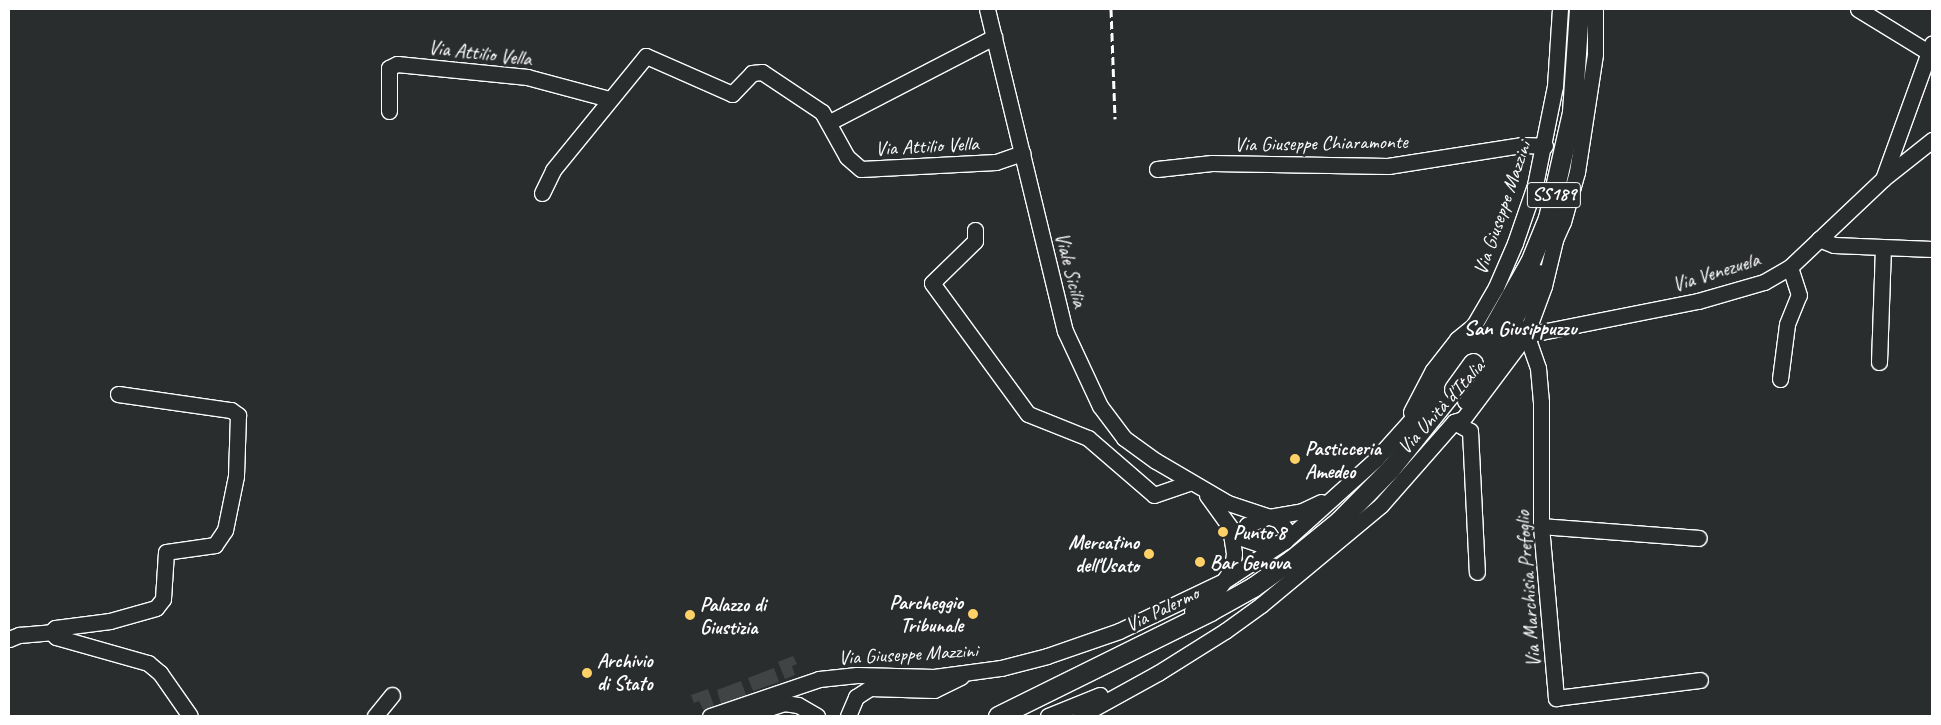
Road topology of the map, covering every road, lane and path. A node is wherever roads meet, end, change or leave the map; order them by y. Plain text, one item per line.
1 (986, 9) edge
2 (1560, 9) edge
3 (1579, 9) edge
4 (1595, 9) edge
5 (1858, 9) edge
6 (994, 37) junction
7 (1930, 48) edge
8 (609, 99) junction
9 (389, 111) dead end
10 (830, 122) junction
11 (1932, 140) edge
12 (1545, 146) junction
13 (1022, 153) junction
14 (1157, 169) dead end
15 (1882, 179) junction
16 (542, 193) dead end
17 (975, 230) dead end
18 (1556, 236) junction
19 (1819, 239) junction
20 (1883, 248) junction
21 (1932, 249) edge
22 (1790, 267) junction
23 (1535, 282) junction
24 (1526, 335) junction
25 (1503, 342) junction
26 (1534, 357) junction
27 (1510, 358) junction
28 (1879, 362) dead end
29 (1464, 364) junction
30 (1780, 380) dead end
31 (1456, 386) junction
32 (118, 394) dead end
33 (1454, 422) junction
34 (1196, 486) junction
35 (1338, 493) junction
36 (1268, 517) junction
37 (1541, 526) junction
38 (1230, 527) junction
39 (1242, 538) junction
40 (1699, 538) dead end
41 (1285, 541) junction
42 (1232, 568) junction
43 (1478, 572) dead end
44 (1224, 581) junction
45 (51, 632) junction
46 (9, 639) edge
47 (1097, 666) junction
48 (966, 673) junction
49 (1158, 673) junction
50 (1700, 680) dead end
51 (392, 695) dead end
52 (1000, 714) edge
53 (722, 715) edge
54 (190, 716) edge
55 (375, 716) edge
56 (744, 716) edge
57 (818, 716) edge
58 (848, 716) edge
59 (1048, 716) edge
60 (1080, 716) edge

1 - 6 street, Viale Sicilia
2 - 12 street, Via Giuseppe Mazzini
3 - 29 main road, SS189
4 - 18 street, Via Unità d'Italia
5 - 7 street
6 - 10 street
6 - 13 street, Viale Sicilia
7 - 15 street, Via Venezuela
8 - 9 street, Via Attilio Vella
8 - 10 street, Via Attilio Vella
8 - 16 street, Via Attilio Vella
10 - 13 street, Via Attilio Vella
11 - 15 street, Via Venezuela
12 - 14 street, Via Giuseppe Chiaramonte
12 - 29 street, Via Giuseppe Mazzini
13 - 34 street, Viale Sicilia
15 - 19 street, Via Venezuela
17 - 34 street
18 - 23 street, Via Unità d'Italia
18 - 24 street, Via Unità d'Italia
19 - 20 street
19 - 22 street, Via Venezuela
20 - 21 street
20 - 28 street
22 - 24 street, Via Venezuela
22 - 30 street
23 - 24 street
23 - 25 street, Via Unità d'Italia
24 - 25 street, Via Venezuela
24 - 26 street, Via Marchisia Prefoglio
24 - 27 street, Via Unità d'Italia
25 - 29 street, Via Unità d'Italia
26 - 27 street
26 - 37 street, Via Marchisia Prefoglio
27 - 31 street, Via Unità d'Italia
29 - 31 main road, Via Palermo, bridge
29 - 31 street, Via Giuseppe Mazzini
31 - 33 street, Via Unità d'Italia
31 - 35 street, Via Giuseppe Mazzini
31 - 47 main road, Via Palermo
32 - 45 street
33 - 43 street
33 - 49 street, Via Unità d'Italia
34 - 36 street
34 - 38 street
35 - 36 street, Via Giuseppe Mazzini
35 - 41 street, Via Giuseppe Mazzini
36 - 39 street
36 - 41 street
37 - 40 street
37 - 50 street, Via Marchisia Prefoglio
38 - 39 street
38 - 42 street
39 - 41 street
39 - 42 street
41 - 44 street, Via Giuseppe Mazzini
42 - 44 street
44 - 47 street
44 - 48 street, Via Giuseppe Mazzini
45 - 46 street
45 - 54 street
47 - 52 main road, Via Palermo
48 - 53 street, Via Giuseppe Mazzini
48 - 58 street
49 - 59 street
49 - 60 street
51 - 55 street
56 - 57 street

